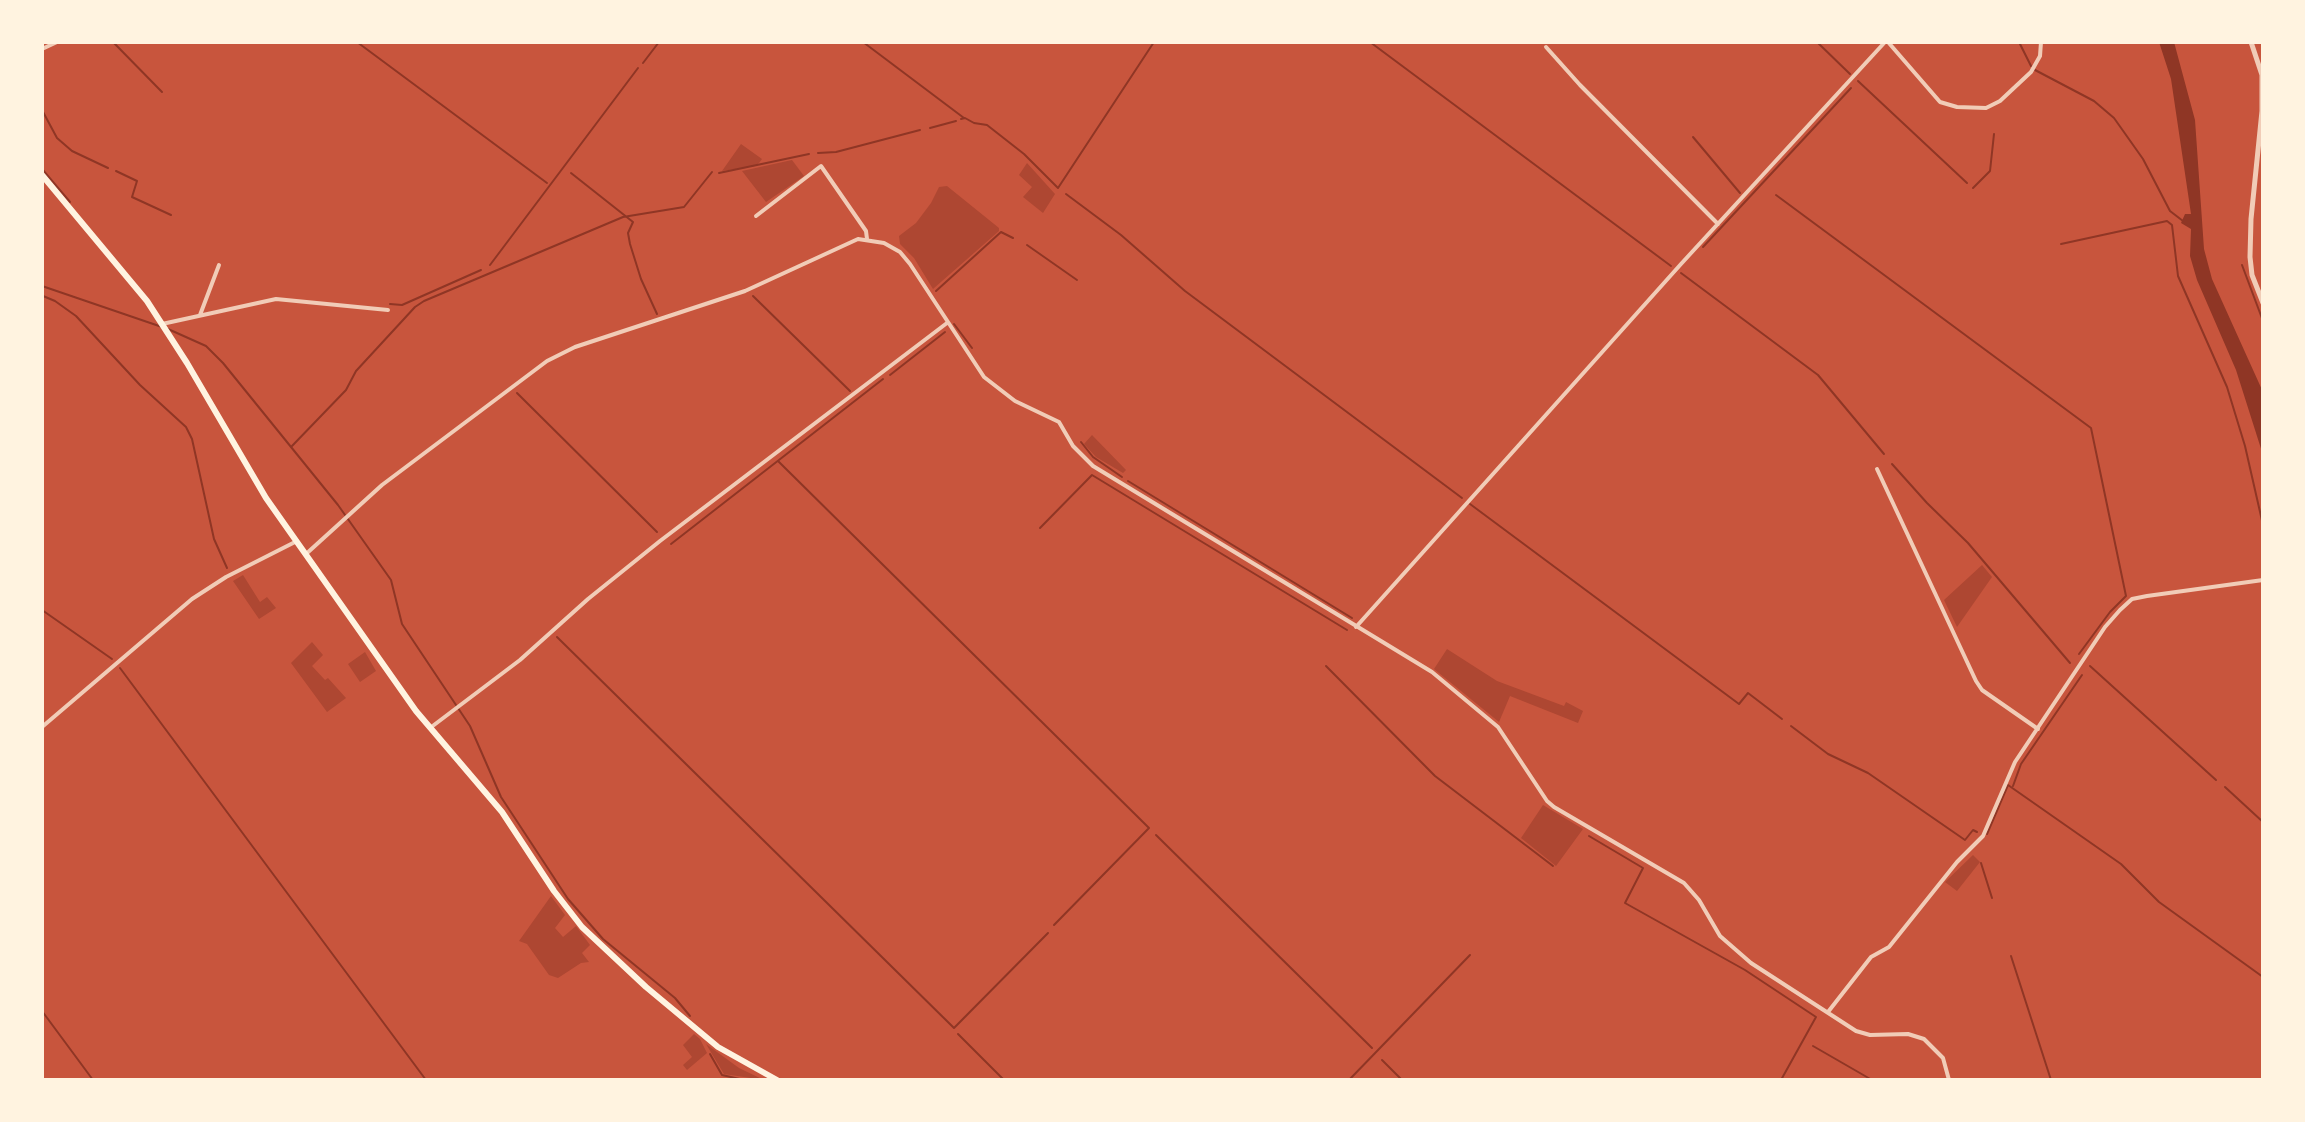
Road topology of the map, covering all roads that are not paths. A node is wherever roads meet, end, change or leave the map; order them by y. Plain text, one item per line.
1 (57, 42) edge
2 (1886, 42) edge
3 (2041, 42) edge
4 (2255, 43) edge
5 (1546, 47) dead end
6 (42, 49) edge
7 (42, 175) edge
8 (756, 216) dead end
9 (1718, 224) junction
10 (867, 239) junction
11 (219, 265) dead end
12 (2263, 303) edge
13 (388, 310) dead end
14 (200, 316) junction
15 (947, 323) junction
16 (164, 327) junction
17 (1877, 469) dead end
18 (297, 541) junction
19 (306, 554) junction
20 (2263, 580) edge
21 (1356, 627) junction
22 (42, 727) edge
23 (430, 728) junction
24 (2038, 729) junction
25 (1828, 1012) junction
26 (777, 1080) edge
27 (1949, 1080) edge

1 - 6 street
2 - 3 street
2 - 9 street
4 - 12 street
5 - 9 street
7 - 16 main road
8 - 10 street
9 - 21 street
10 - 15 street
10 - 19 street
11 - 14 street
13 - 14 street
14 - 16 street
15 - 21 street
15 - 23 street
16 - 18 main road
17 - 24 street
18 - 19 main road
18 - 22 street
19 - 23 main road
20 - 24 street
21 - 25 street
23 - 26 main road
24 - 25 street
25 - 27 street

